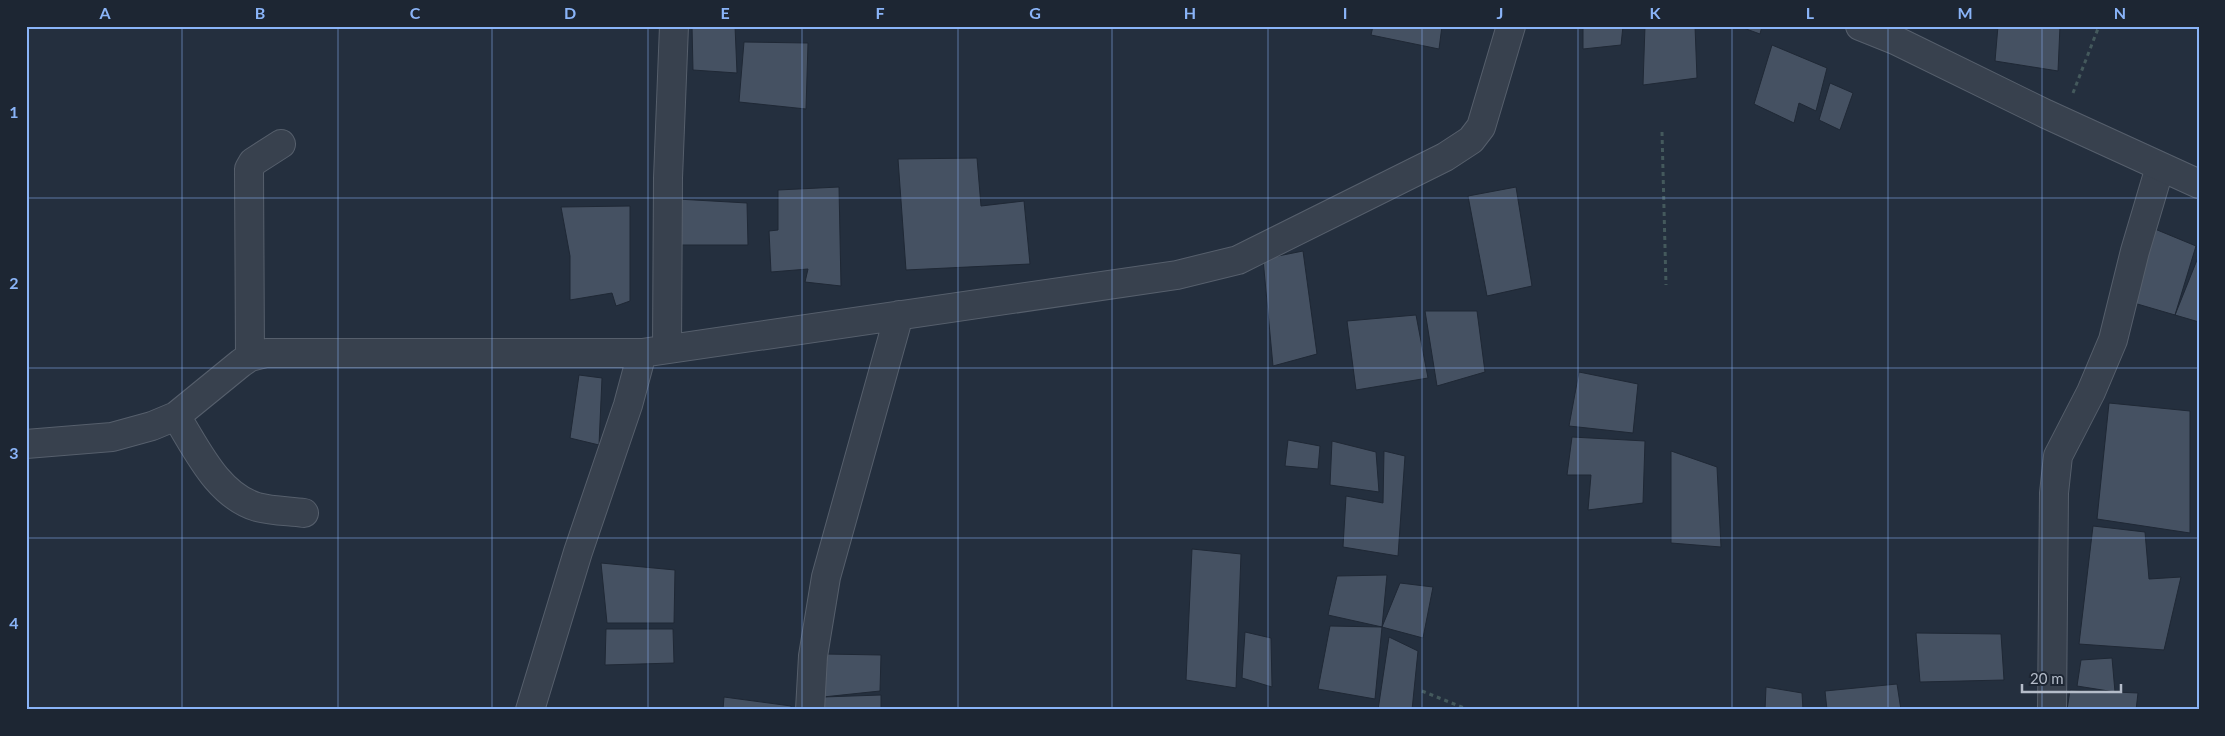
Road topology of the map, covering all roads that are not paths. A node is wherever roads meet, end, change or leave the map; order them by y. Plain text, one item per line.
1 (674, 26) edge
2 (1511, 26) edge
3 (1860, 26) edge
4 (281, 144) dead end
5 (2160, 167) junction
6 (2199, 184) edge
7 (899, 315) junction
8 (655, 351) junction
9 (250, 357) junction
10 (176, 416) junction
11 (26, 444) edge
12 (304, 513) dead end
13 (530, 710) edge
14 (810, 710) edge
15 (2052, 710) edge

1 - 8 street
2 - 7 street
3 - 5 street
4 - 9 street
5 - 6 street
5 - 15 street
7 - 8 street
7 - 14 street
8 - 9 street
8 - 13 street
9 - 10 street
10 - 11 street
10 - 12 street

